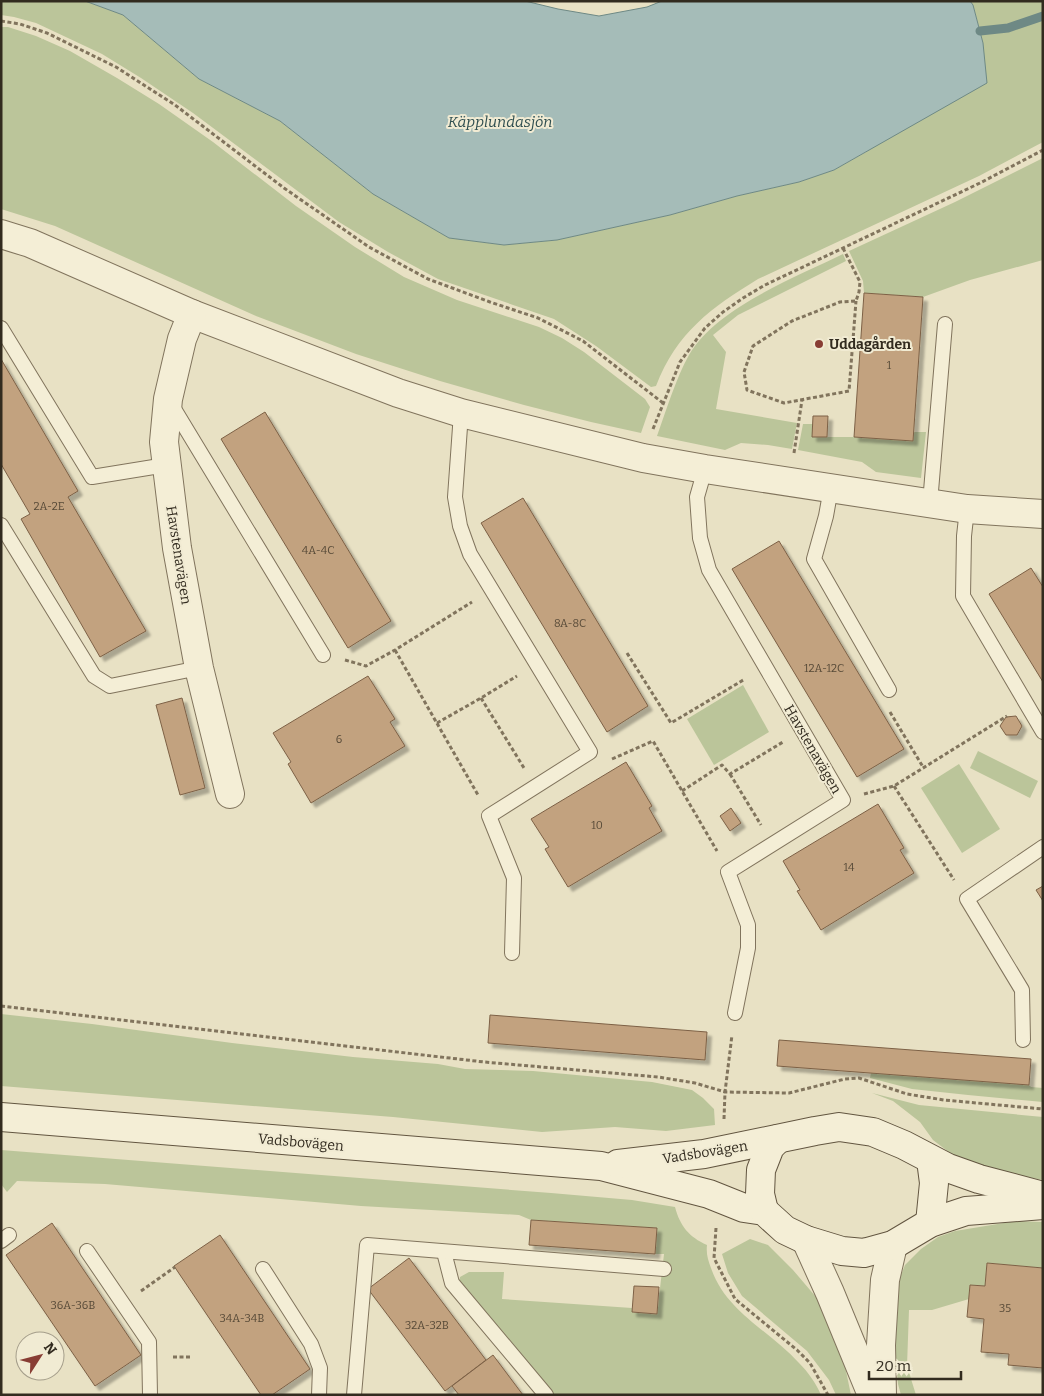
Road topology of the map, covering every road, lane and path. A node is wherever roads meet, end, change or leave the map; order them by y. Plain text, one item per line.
1 (1, 21) edge
2 (1043, 150) edge
3 (1, 234) edge
4 (843, 248) junction
5 (856, 301) junction
6 (192, 314) junction
7 (945, 324) dead end
8 (1, 328) edge
9 (168, 399) junction
10 (802, 400) junction
11 (663, 403) junction
12 (461, 413) junction
13 (653, 430) dead end
14 (794, 455) dead end
15 (166, 465) junction
16 (704, 469) junction
17 (831, 488) junction
18 (930, 503) junction
19 (967, 509) junction
20 (1043, 514) edge
21 (1, 525) edge
22 (492, 590) junction
23 (395, 650) junction
24 (628, 653) dead end
25 (323, 655) joint
26 (536, 663) junction
27 (765, 667) junction
28 (199, 668) junction
29 (890, 690) joint
30 (481, 698) junction
31 (1026, 704) junction
32 (437, 724) junction
33 (802, 730) junction
34 (1043, 732) edge
35 (590, 752) junction
36 (923, 767) junction
37 (730, 774) junction
38 (894, 786) junction
39 (535, 787) junction
40 (682, 790) junction
41 (230, 794) dead end
42 (842, 800) junction
43 (489, 816) junction
44 (772, 844) junction
45 (1043, 847) edge
46 (728, 872) junction
47 (967, 899) junction
48 (512, 953) dead end
49 (1, 1006) edge
50 (735, 1012) dead end
51 (732, 1038) dead end
52 (1023, 1040) dead end
53 (725, 1092) junction
54 (1043, 1109) edge
55 (1, 1117) edge
56 (724, 1124) dead end
57 (778, 1139) junction
58 (931, 1160) junction
59 (601, 1166) junction
60 (1043, 1196) edge
61 (1043, 1205) edge
62 (764, 1211) junction
63 (716, 1220) dead end
64 (930, 1223) junction
65 (806, 1240) junction
66 (893, 1244) junction
67 (87, 1251) dead end
68 (444, 1252) junction
69 (175, 1267) dead end
70 (263, 1269) dead end
71 (664, 1269) dead end
72 (124, 1303) junction
73 (150, 1395) edge
74 (319, 1395) edge
75 (354, 1395) edge
76 (546, 1395) edge
77 (828, 1395) edge
78 (872, 1395) edge
79 (882, 1395) edge

1 - 11 path
2 - 4 path
3 - 6 street
4 - 5 path
4 - 11 path
5 - 10 path
5 - 10 path
6 - 9 street, Havstenavägen
6 - 12 street
7 - 18 lane
8 - 15 lane
9 - 15 street, Havstenavägen
9 - 25 lane
10 - 14 path
11 - 13 path
12 - 16 street
12 - 22 lane
15 - 28 street, Havstenavägen
16 - 17 street
16 - 27 lane, Havstenavägen
17 - 18 street
17 - 29 lane
18 - 19 street
19 - 20 street
19 - 31 lane
21 - 28 lane
22 - 23 path
22 - 26 lane
23 - 25 path
23 - 32 path
24 - 27 path
26 - 30 path
26 - 35 lane
27 - 33 lane, Havstenavägen
28 - 41 street, Havstenavägen
29 - 36 path
30 - 32 path
30 - 39 path
31 - 34 lane
31 - 36 path
32 - 43 path
33 - 37 path
33 - 42 lane, Havstenavägen
35 - 39 lane
35 - 40 path
36 - 38 path
37 - 40 path
37 - 44 path
38 - 42 path
38 - 47 path
39 - 43 lane
40 - 46 path
42 - 44 lane, Havstenavägen
43 - 48 lane
44 - 46 lane, Havstenavägen
45 - 47 lane
46 - 50 lane
47 - 52 lane
49 - 53 path
51 - 53 path
53 - 54 path
53 - 56 path
55 - 59 street, Vadsbovägen
57 - 58 street, Vadsbovägen
57 - 59 street, Vadsbovägen
57 - 62 street, Vadsbovägen
58 - 60 street, Vadsbovägen
58 - 64 street
59 - 62 street, Vadsbovägen
61 - 64 street
62 - 65 street
63 - 77 path
64 - 66 street
65 - 66 street
65 - 78 street
66 - 79 street
67 - 72 lane
68 - 71 lane
68 - 75 lane
68 - 76 lane
69 - 72 path
70 - 74 lane
72 - 73 lane

